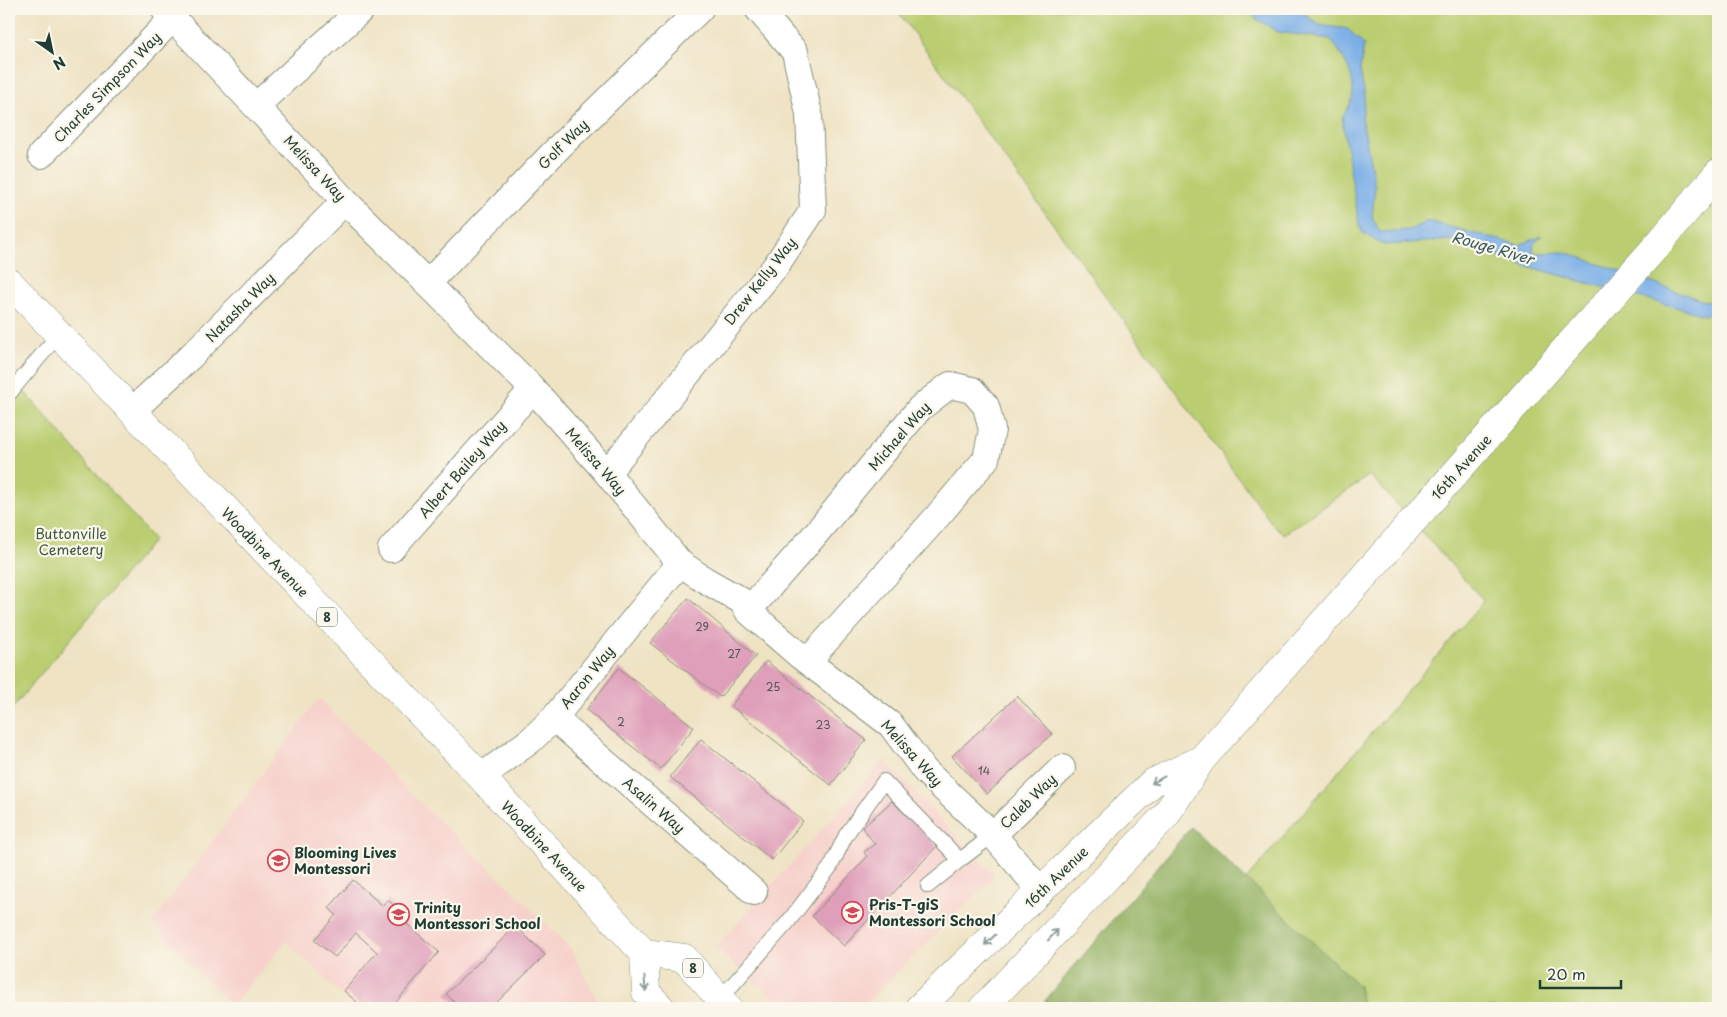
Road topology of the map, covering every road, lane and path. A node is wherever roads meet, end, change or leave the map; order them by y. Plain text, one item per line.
1 (362, 9) edge
2 (700, 9) edge
3 (758, 9) edge
4 (169, 13) edge
5 (257, 105) junction
6 (41, 155) dead end
7 (1718, 173) edge
8 (346, 201) junction
9 (9, 282) edge
10 (429, 282) junction
11 (58, 335) junction
12 (533, 389) junction
13 (9, 394) edge
14 (132, 411) junction
15 (607, 472) junction
16 (391, 549) dead end
17 (680, 563) junction
18 (748, 611) junction
19 (808, 661) junction
20 (554, 718) junction
21 (1202, 758) junction
22 (1062, 768) dead end
23 (481, 777) junction
24 (993, 835) junction
25 (960, 860) junction
26 (928, 886) dead end
27 (1041, 891) junction
28 (754, 892) dead end
29 (644, 953) junction
30 (724, 1004) edge
31 (661, 1008) edge
32 (919, 1008) edge
33 (984, 1008) edge

1 - 5 street
2 - 10 street, Golf Way
3 - 15 street, Drew Kelly Way
4 - 5 street, Melissa Way
4 - 6 street, Charles Simpson Way
5 - 8 street, Melissa Way
7 - 21 main road, 16th Avenue
8 - 10 street, Melissa Way
8 - 14 street, Natasha Way
9 - 11 main road, Woodbine Avenue / 8
10 - 12 street, Melissa Way
11 - 13 lane
11 - 14 main road, Woodbine Avenue / 8
12 - 15 street, Melissa Way
12 - 16 street, Albert Bailey Way
14 - 23 main road, Woodbine Avenue / 8
15 - 17 street, Melissa Way
17 - 18 street, Melissa Way
17 - 20 street, Aaron Way
18 - 19 street, Melissa Way
18 - 19 street, Michael Way
19 - 24 street, Melissa Way
20 - 23 street, Aaron Way
20 - 28 street, Asalin Way
21 -> 27 main road, 16th Avenue
33 -> 21 main road, 16th Avenue
22 - 24 street, Caleb Way
23 - 29 main road, Woodbine Avenue / 8
24 - 25 lane
24 - 27 street, Melissa Way
25 - 26 lane
25 - 30 lane
27 -> 32 main road, 16th Avenue
29 - 30 main road, 8
29 -> 31 main road

